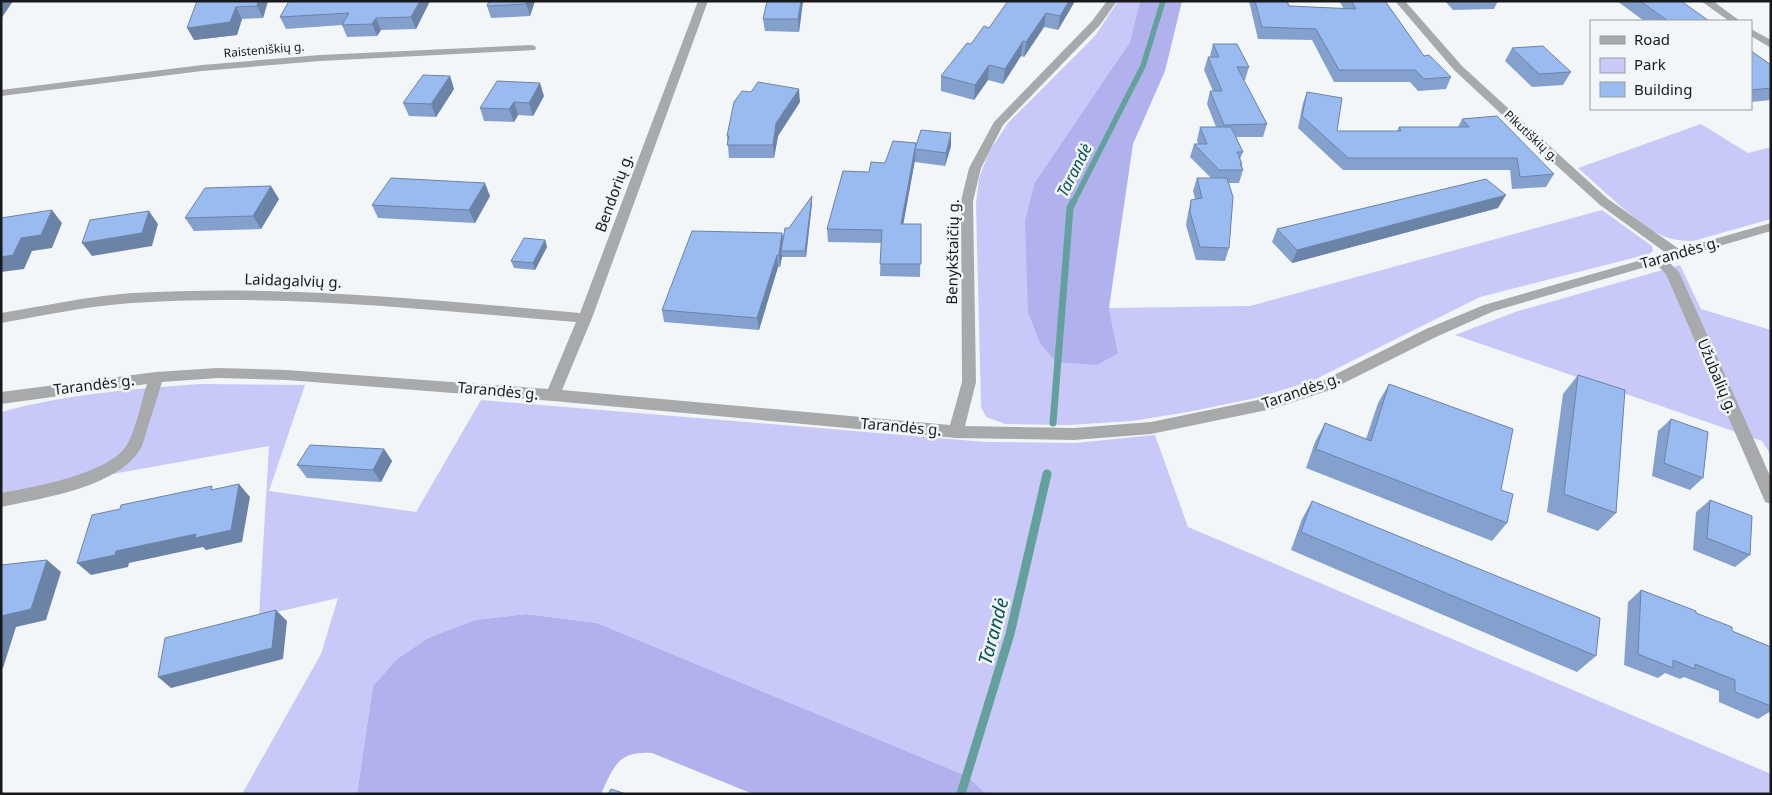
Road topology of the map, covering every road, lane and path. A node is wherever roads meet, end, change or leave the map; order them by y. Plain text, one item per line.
1 (703, 1) edge
2 (1112, 1) edge
3 (1400, 1) edge
4 (1706, 1) edge
5 (1734, 20) edge
6 (1752, 33) edge
7 (1771, 45) edge
8 (531, 48) dead end
9 (1, 93) edge
10 (1771, 227) edge
11 (1676, 254) junction
12 (1658, 259) junction
13 (1, 318) edge
14 (585, 318) junction
15 (156, 377) junction
16 (553, 395) junction
17 (1, 398) edge
18 (956, 432) junction
19 (1764, 468) edge
20 (1771, 497) edge
21 (1, 500) edge

1 - 14 street, Bendorių g.
2 - 18 street, Benykštaičių g.
3 - 11 street, Pikutiškių g.
4 - 5 street
6 - 7 street
8 - 9 street, Raisteniškių g.
10 - 11 street, Tarandės g.
11 - 12 street, Tarandės g.
12 - 18 street, Tarandės g.
12 - 19 street, Užubalių g.
13 - 14 street, Laidagalvių g.
14 - 16 street, Bendorių g.
15 - 16 street, Tarandės g.
15 - 17 street, Tarandės g.
15 - 21 street
16 - 18 street, Tarandės g.
19 - 20 street, Užubalių g.

